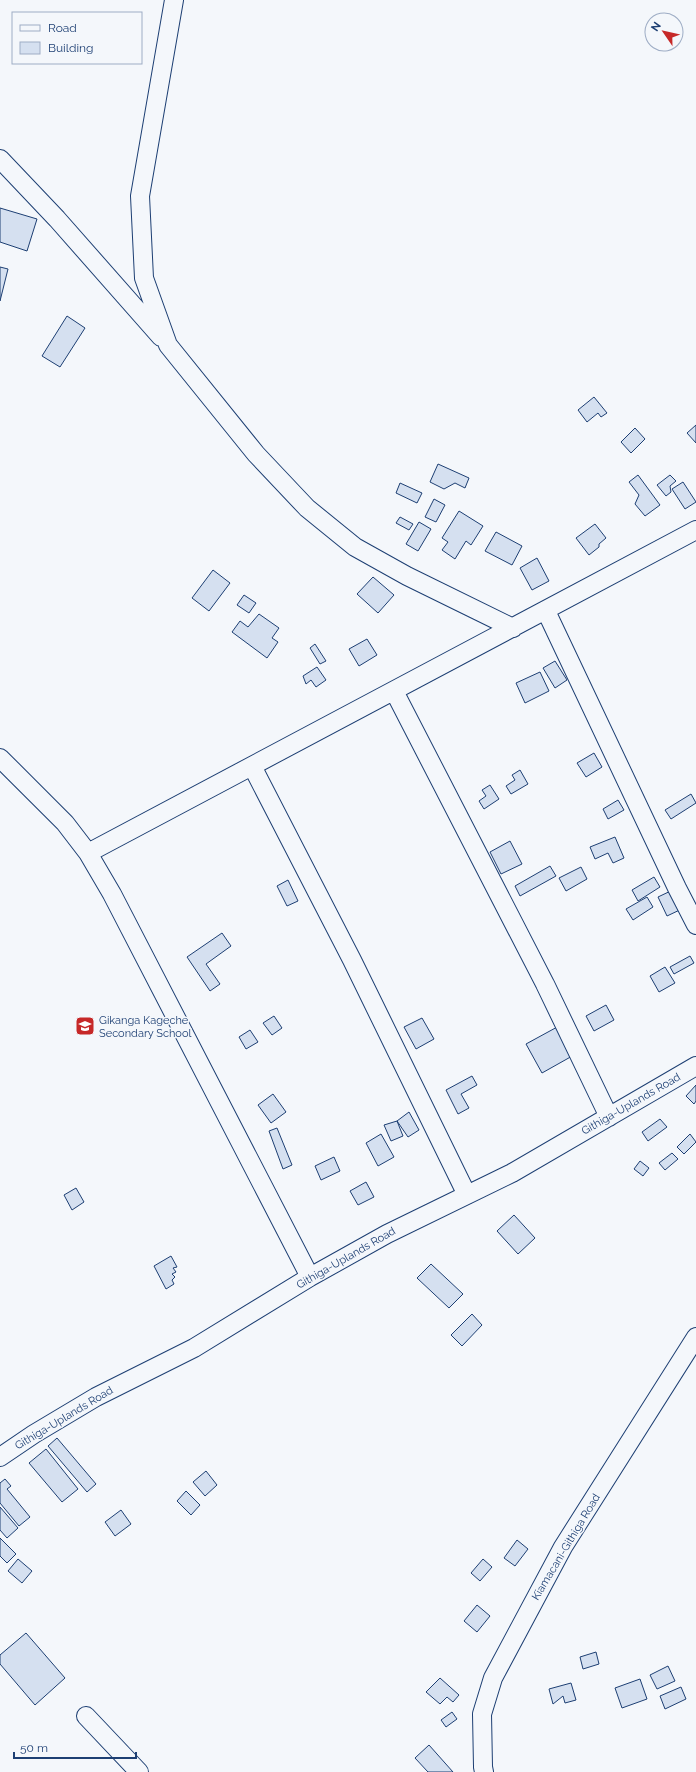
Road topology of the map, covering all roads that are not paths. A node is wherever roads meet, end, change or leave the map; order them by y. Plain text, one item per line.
1 (174, 0) edge
2 (0, 159) edge
3 (168, 345) junction
4 (696, 530) edge
5 (546, 611) junction
6 (513, 628) junction
7 (394, 691) junction
8 (0, 758) edge
9 (252, 766) junction
10 (88, 853) junction
11 (696, 925) edge
12 (696, 1066) edge
13 (609, 1117) junction
14 (467, 1195) junction
15 (310, 1277) junction
16 (696, 1337) edge
17 (0, 1457) edge
18 (86, 1716) dead end
19 (139, 1772) edge
20 (484, 1772) edge

1 - 3 street
2 - 3 street
3 - 6 street
4 - 5 street
5 - 6 street
5 - 11 street
6 - 7 street
7 - 9 street
7 - 13 street
8 - 10 street
9 - 10 street
9 - 14 street
10 - 15 street
12 - 13 street, Githiga-Uplands Road
13 - 14 street, Githiga-Uplands Road
14 - 15 street, Githiga-Uplands Road
15 - 17 street, Githiga-Uplands Road
16 - 20 street, Kiamacani-Githiga Road
18 - 19 street

